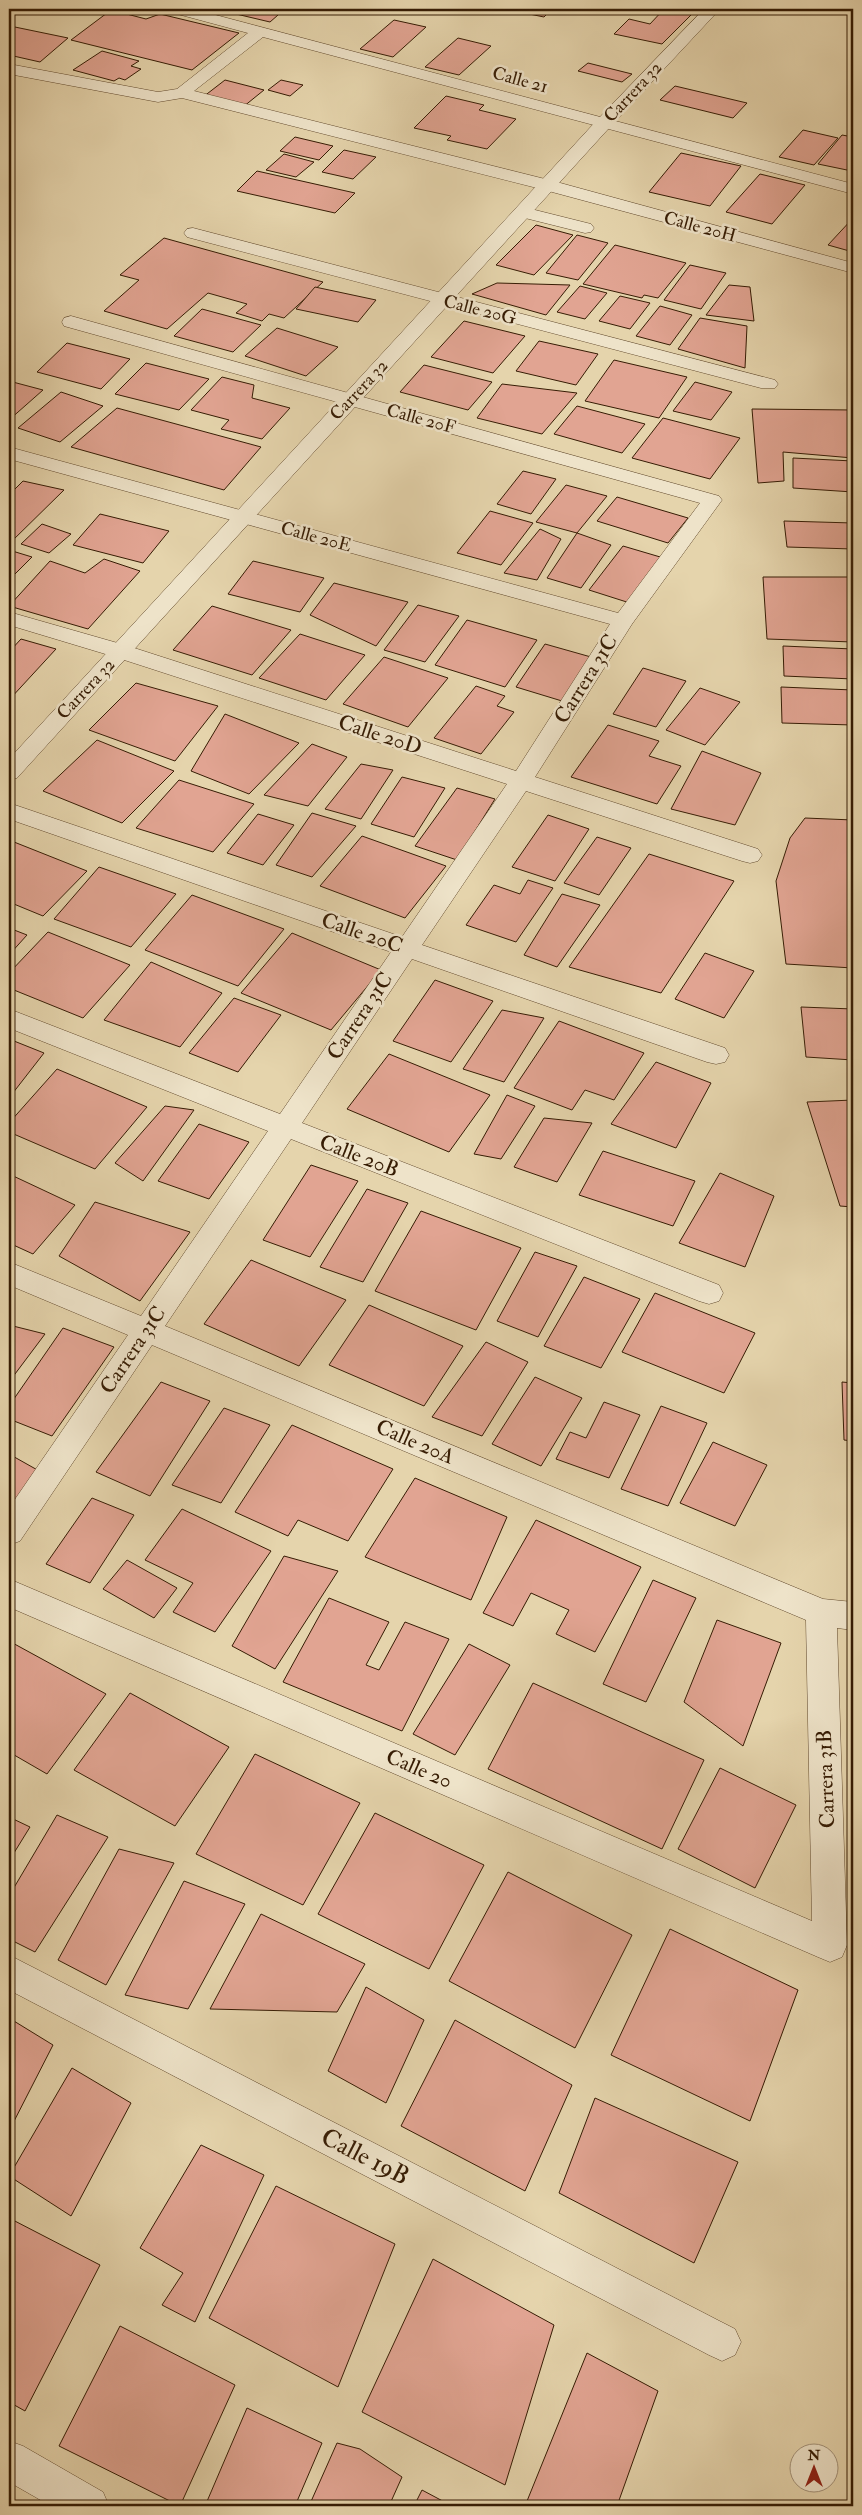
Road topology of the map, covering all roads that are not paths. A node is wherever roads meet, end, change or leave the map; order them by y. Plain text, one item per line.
1 (176, 9) edge
2 (712, 9) edge
3 (261, 32) junction
4 (9, 69) edge
5 (182, 93) junction
6 (604, 123) junction
7 (547, 185) junction
8 (853, 189) edge
9 (523, 212) junction
10 (585, 228) dead end
11 (193, 234) dead end
12 (853, 268) edge
13 (442, 300) junction
14 (71, 322) dead end
15 (768, 384) dead end
16 (351, 400) junction
17 (9, 453) edge
18 (712, 500) joint
19 (243, 517) junction
20 (9, 618) edge
21 (623, 621) junction
22 (120, 651) junction
23 (9, 773) edge
24 (521, 781) junction
25 (9, 811) edge
26 (750, 855) dead end
27 (406, 949) junction
28 (9, 1018) edge
29 (716, 1055) dead end
30 (285, 1127) junction
31 (9, 1273) edge
32 (709, 1293) dead end
33 (146, 1330) junction
34 (9, 1532) edge
35 (9, 1593) edge
36 (821, 1612) junction
37 (853, 1616) edge
38 (830, 1945) joint
39 (9, 1972) edge
40 (722, 2342) dead end
41 (9, 2460) edge
42 (89, 2506) edge

1 - 3 street, Calle 21
2 - 6 street, Carrera 32
3 - 5 street
3 - 6 street, Calle 21
4 - 5 street
5 - 7 street, Calle 20H
6 - 7 street, Carrera 32
6 - 8 street, Calle 21
7 - 9 street, Carrera 32
7 - 12 street, Calle 20H
9 - 10 street
9 - 13 street, Carrera 32
11 - 13 street, Calle 20G
13 - 15 street, Calle 20G
13 - 16 street, Carrera 32
14 - 16 street, Calle 20F
16 - 18 street, Calle 20F
16 - 19 street, Carrera 32
17 - 19 street, Calle 20E
18 - 21 street, Carrera 31C
19 - 21 street, Calle 20E
19 - 22 street, Carrera 32
20 - 22 street, Calle 20D
21 - 24 street, Carrera 31C
22 - 23 street, Carrera 32
22 - 24 street, Calle 20D
24 - 26 street, Calle 20D
24 - 27 street, Carrera 31C
25 - 27 street, Calle 20C
27 - 29 street, Calle 20C
27 - 30 street, Carrera 31C
28 - 30 street, Calle 20B
30 - 32 street, Calle 20B
30 - 33 street, Carrera 31C
31 - 33 street, Calle 20A
33 - 34 street, Carrera 31C
33 - 36 street, Calle 20A
35 - 38 street, Calle 20
36 - 37 street
36 - 38 street, Carrera 31B
39 - 40 street, Calle 19B
41 - 42 street

